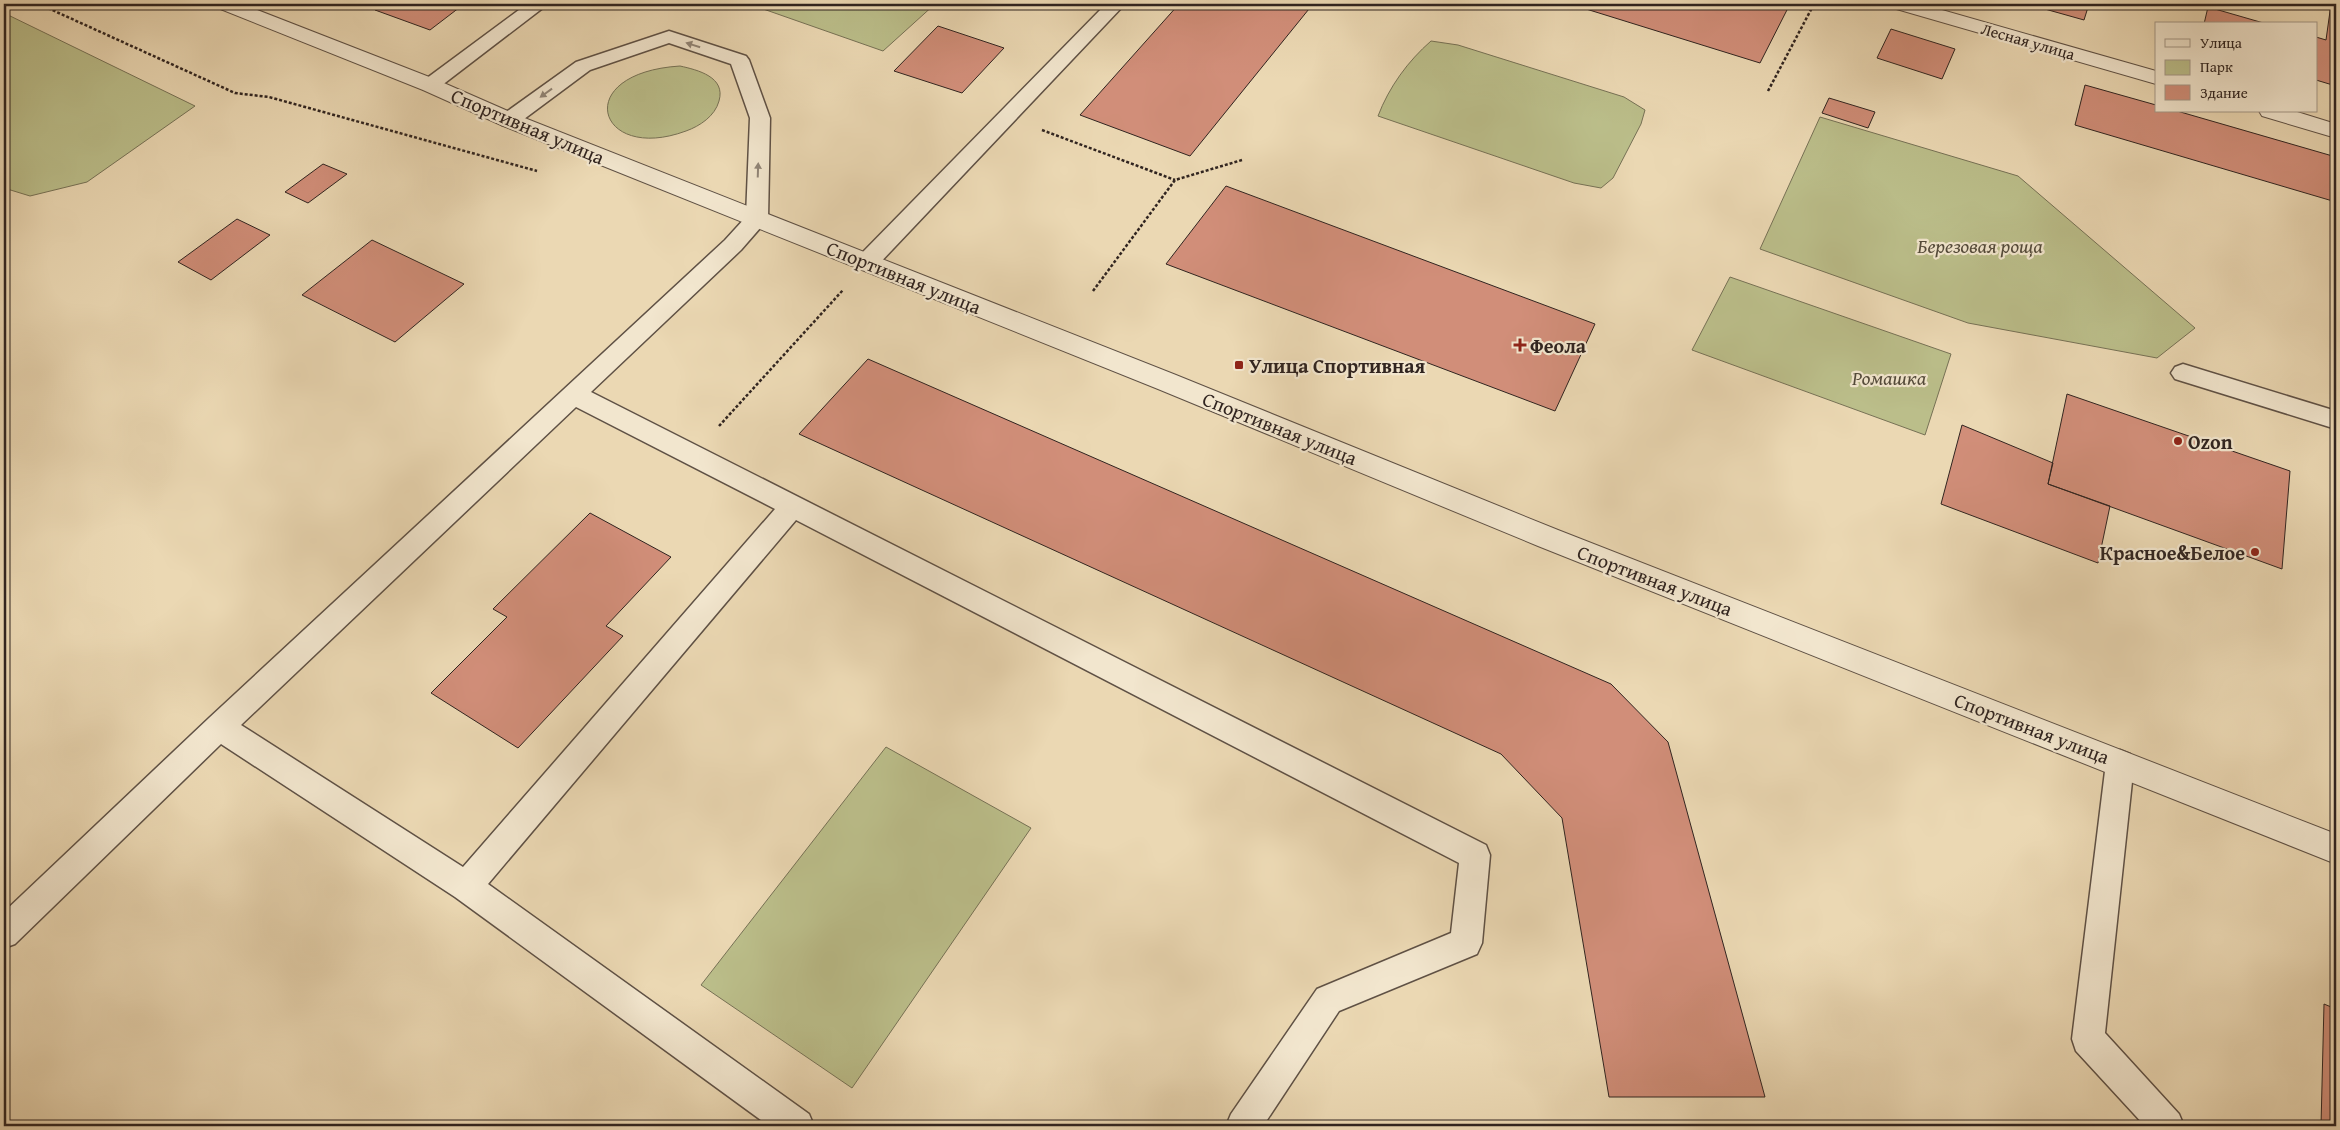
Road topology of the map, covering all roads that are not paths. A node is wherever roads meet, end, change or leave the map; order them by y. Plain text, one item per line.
1 (224, 4) edge
2 (540, 4) edge
3 (1116, 4) edge
4 (1900, 4) edge
5 (2155, 78) edge
6 (430, 85) junction
7 (2273, 112) edge
8 (509, 120) junction
9 (2336, 131) edge
10 (757, 219) junction
11 (867, 262) junction
12 (2182, 373) dead end
13 (575, 395) junction
14 (2336, 420) edge
15 (792, 507) junction
16 (219, 727) junction
17 (2120, 762) junction
18 (2336, 850) edge
19 (466, 886) junction
20 (4, 933) edge
21 (797, 1126) edge
22 (1243, 1126) edge
23 (2167, 1126) edge

1 - 6 street, Спортивная улица
2 - 6 lane
3 - 11 lane
4 - 5 street, Лесная улица
6 - 8 street, Спортивная улица
7 - 9 street
8 - 10 street, Спортивная улица
10 -> 8 lane
10 - 11 street, Спортивная улица
10 - 13 lane
11 - 17 street, Спортивная улица
12 - 14 lane
13 - 15 lane
13 - 16 lane
15 - 19 lane
15 - 22 lane
16 - 19 lane
16 - 20 lane
17 - 18 street, Спортивная улица
17 - 23 lane
19 - 21 lane

